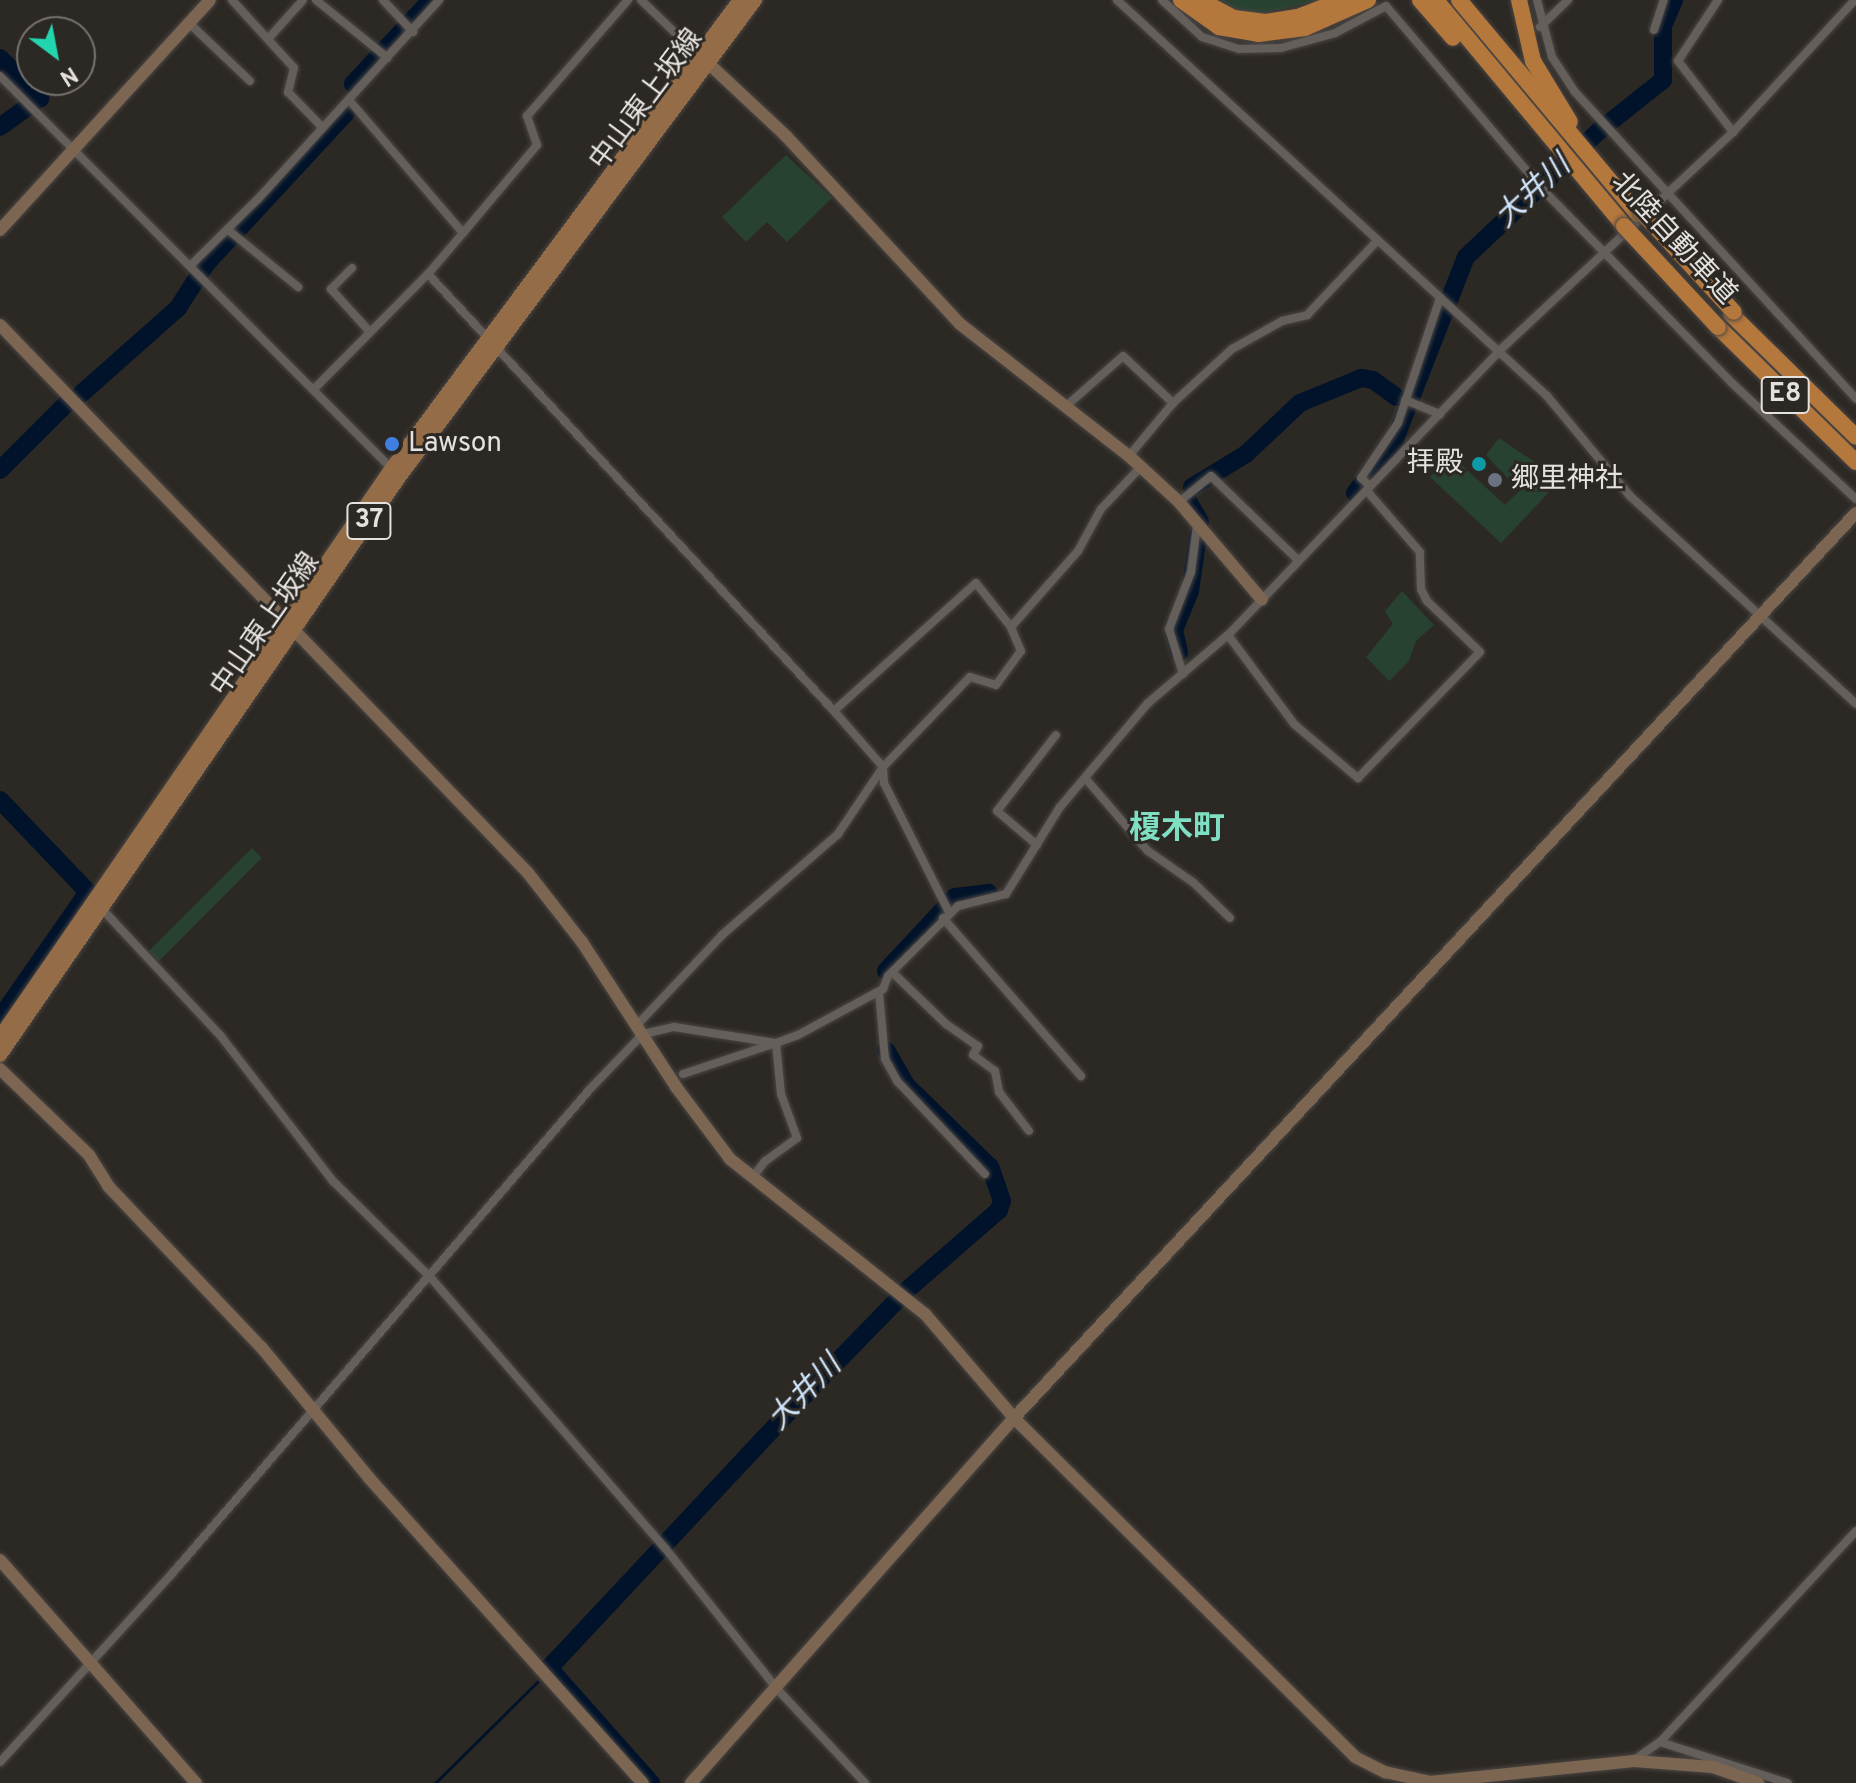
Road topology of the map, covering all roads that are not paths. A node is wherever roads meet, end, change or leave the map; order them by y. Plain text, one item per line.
1 (210, 0) edge
2 (232, 0) edge
3 (303, 0) edge
4 (316, 0) edge
5 (383, 0) edge
6 (439, 0) edge
7 (628, 0) edge
8 (641, 0) edge
9 (740, 0) edge
10 (755, 0) edge
11 (1117, 0) edge
12 (1162, 0) edge
13 (1181, 0) edge
14 (1200, 0) edge
15 (1342, 0) edge
16 (1368, 0) edge
17 (1420, 0) edge
18 (1436, 0) edge
19 (1459, 0) edge
20 (1519, 0) edge
21 (1537, 0) edge
22 (1568, 0) edge
23 (1664, 0) edge
24 (1718, 0) edge
25 (1855, 0) edge
26 (189, 23) junction
27 (1540, 27) junction
28 (1654, 30) dead end
29 (413, 32) junction
30 (268, 39) junction
31 (388, 58) junction
32 (703, 60) junction
33 (0, 76) edge
34 (250, 81) dead end
35 (349, 100) junction
36 (323, 128) junction
37 (1569, 129) junction
38 (1733, 132) junction
39 (1552, 144) junction
40 (74, 148) junction
41 (1666, 197) junction
42 (0, 230) edge
43 (232, 232) junction
44 (463, 233) junction
45 (1377, 241) junction
46 (1606, 255) junction
47 (352, 268) dead end
48 (198, 270) junction
49 (428, 274) junction
50 (298, 287) dead end
51 (1442, 299) junction
52 (0, 325) edge
53 (370, 332) junction
54 (490, 340) junction
55 (1498, 352) junction
56 (314, 389) junction
57 (1856, 399) edge
58 (1410, 402) junction
59 (1173, 403) junction
60 (1065, 407) junction
61 (1440, 414) junction
62 (1856, 437) edge
63 (1129, 456) junction
64 (1855, 461) edge
65 (1139, 469) junction
66 (396, 472) junction
67 (1367, 485) junction
68 (1856, 499) edge
69 (1179, 502) junction
70 (1856, 513) edge
71 (1197, 526) junction
72 (1297, 559) junction
73 (1262, 600) junction
74 (1760, 617) junction
75 (291, 623) junction
76 (1011, 627) junction
77 (1228, 635) junction
78 (1183, 674) junction
79 (1856, 704) edge
80 (834, 711) junction
81 (1056, 735) dead end
82 (883, 767) junction
83 (1086, 779) junction
84 (1037, 845) junction
85 (98, 904) junction
86 (946, 910) junction
87 (1230, 918) dead end
88 (892, 972) junction
89 (879, 992) junction
90 (640, 1030) junction
91 (0, 1037) edge
92 (776, 1043) junction
93 (0, 1055) edge
94 (0, 1069) edge
95 (683, 1074) dead end
96 (1081, 1076) dead end
97 (1029, 1131) dead end
98 (985, 1174) dead end
99 (752, 1178) junction
100 (431, 1278) junction
101 (311, 1410) junction
102 (1014, 1418) junction
103 (1856, 1531) edge
104 (0, 1560) edge
105 (87, 1661) junction
106 (777, 1689) junction
107 (1660, 1742) junction
108 (1634, 1761) junction
109 (0, 1762) edge
110 (196, 1783) edge
111 (643, 1783) edge
112 (691, 1783) edge
113 (865, 1783) edge
114 (1758, 1783) edge
115 (1788, 1783) edge

1 - 26 street
2 - 30 street
3 - 30 street
4 - 31 street
5 - 29 street
6 - 29 street
7 - 44 street
8 - 32 street
9 - 32 main road, 中山東上坂線 / 37
10 - 32 main road, 中山東上坂線 / 37
11 - 45 street
12 - 46 street
13 - 16 highway
14 - 15 highway
17 - 39 highway
18 - 39 highway
19 - 37 highway
20 - 37 highway
21 - 27 street
22 - 27 street
23 - 28 street
24 - 38 street
25 - 38 street
26 - 34 street
26 - 40 street
27 - 41 street
29 - 31 street
30 - 36 street
31 - 35 street
32 - 54 main road, 中山東上坂線 / 37
32 - 60 street
33 - 40 street
35 - 36 street
35 - 44 street
36 - 43 street
37 - 62 highway, 北陸自動車道 / E8, bridge
38 - 41 street
39 - 64 highway, 北陸自動車道 / E8, bridge
40 - 42 street
40 - 48 street
41 - 46 street
41 - 57 street
43 - 48 street
43 - 50 street
44 - 49 street
45 - 51 street
45 - 59 street
46 - 55 street
46 - 68 street
47 - 53 street
48 - 56 street
49 - 53 street
49 - 54 street
51 - 55 street
51 - 58 street
52 - 75 street
53 - 56 street
54 - 66 main road, 中山東上坂線 / 37
54 - 80 street
55 - 61 street
55 - 74 street
56 - 66 street
58 - 61 street
58 - 67 street
59 - 60 street
59 - 63 street
60 - 63 street
61 - 67 street
63 - 65 street
65 - 69 street
65 - 76 street
66 - 75 main road, 中山東上坂線 / 37
67 - 72 street
67 - 77 street
69 - 71 street
69 - 72 street
70 - 74 street
71 - 73 street
71 - 78 street
72 - 73 street
73 - 77 street
74 - 79 street
74 - 102 street
75 - 85 main road, 中山東上坂線 / 37
75 - 90 street
76 - 80 street
76 - 82 street
77 - 78 street
78 - 83 street
80 - 82 street
81 - 84 street
82 - 86 street
82 - 90 street
83 - 84 street
83 - 87 street
84 - 86 street
85 - 91 main road, 中山東上坂線 / 37
85 - 93 main road, 中山東上坂線 / 37
85 - 100 street
86 - 88 street
86 - 96 street
88 - 89 street
88 - 97 street
89 - 92 street
89 - 98 street
90 - 92 street
90 - 99 street
90 - 100 street
92 - 95 street
92 - 99 street
94 - 101 street
99 - 102 street
100 - 101 street
100 - 106 street
101 - 105 street
101 - 111 street
102 - 106 street
102 - 108 street
103 - 107 street
104 - 105 street
105 - 109 street
105 - 110 street
106 - 112 street
106 - 113 street
107 - 108 street
107 - 115 street
108 - 114 street

